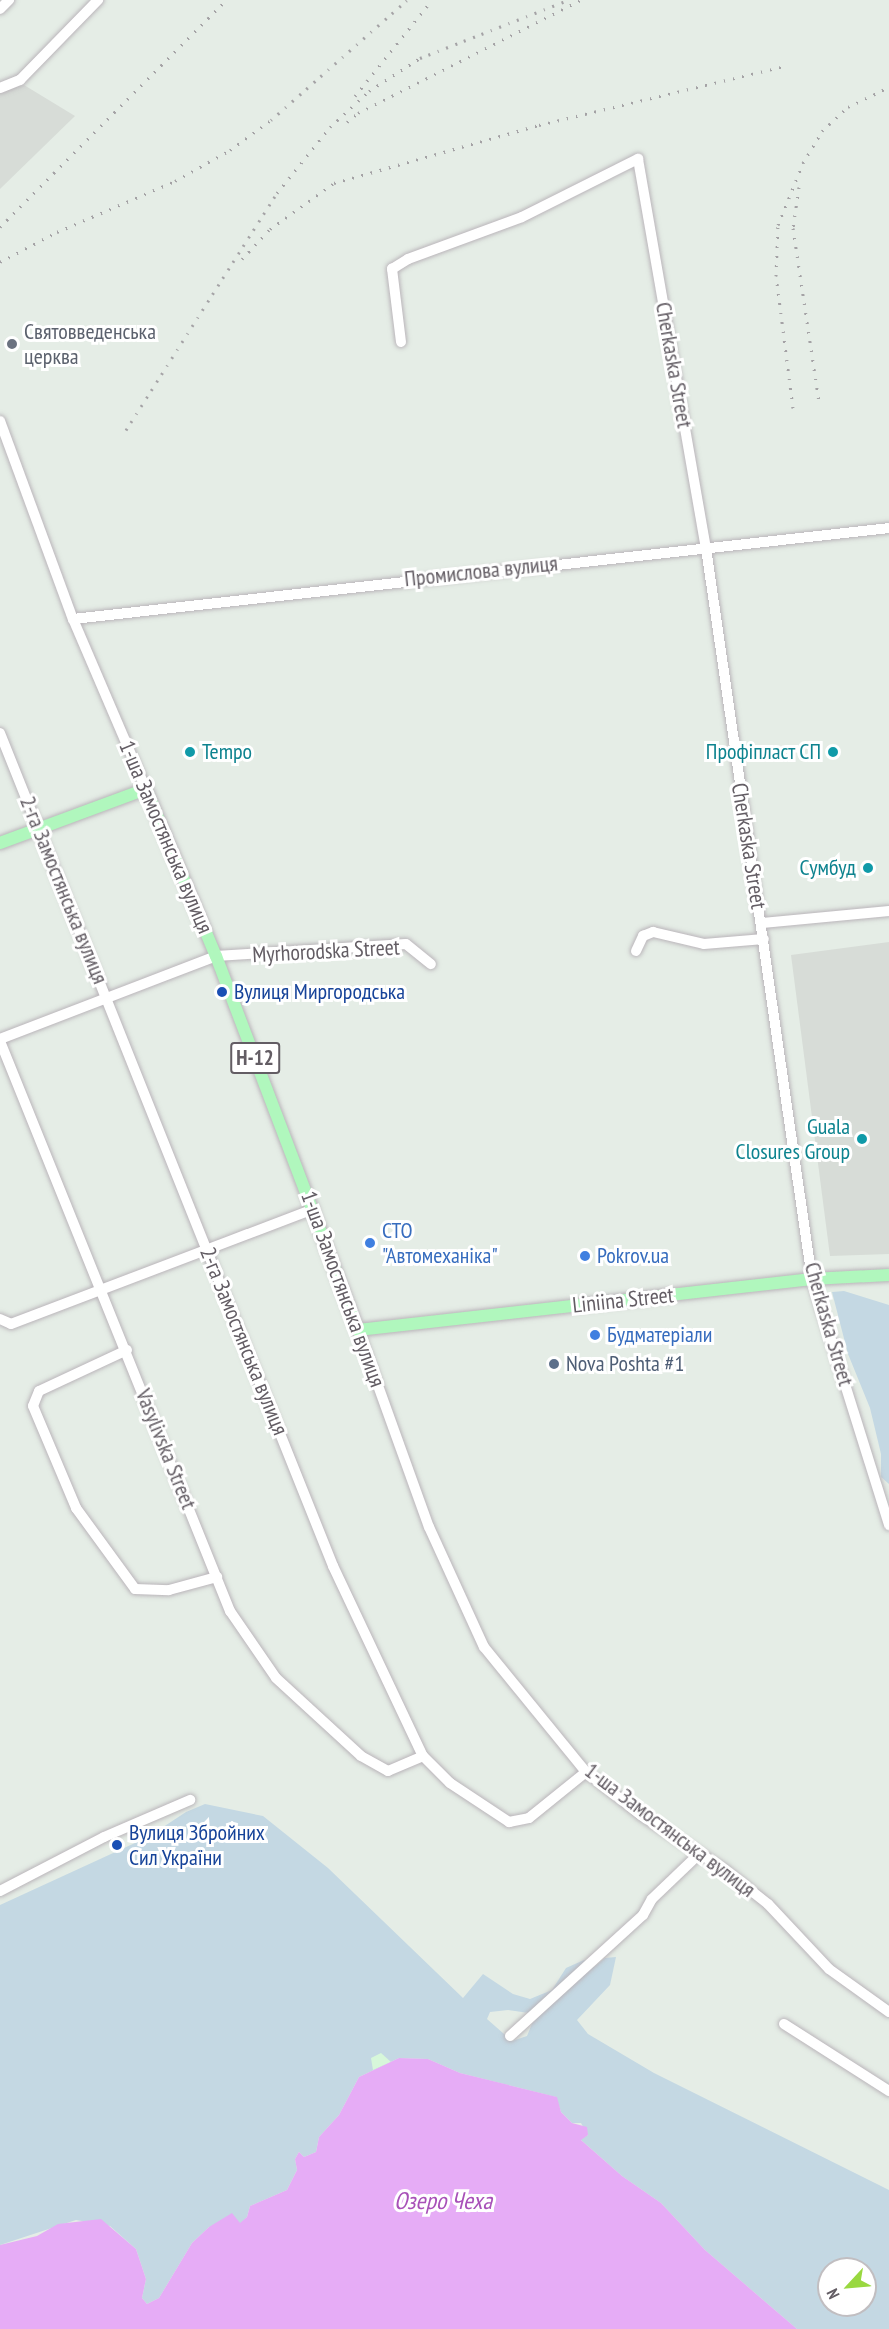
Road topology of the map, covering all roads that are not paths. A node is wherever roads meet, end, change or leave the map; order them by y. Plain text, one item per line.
1 (9, 0) edge
2 (98, 0) edge
3 (0, 9) edge
4 (0, 88) edge
5 (401, 342) dead end
6 (0, 421) edge
7 (889, 528) edge
8 (706, 548) junction
9 (73, 619) junction
10 (0, 733) edge
11 (146, 789) junction
12 (38, 828) junction
13 (0, 843) edge
14 (889, 911) edge
15 (762, 922) junction
16 (764, 939) junction
17 (636, 951) dead end
18 (216, 956) junction
19 (430, 964) dead end
20 (107, 996) junction
21 (0, 1040) edge
22 (314, 1209) junction
23 (208, 1251) junction
24 (889, 1275) edge
25 (812, 1279) junction
26 (103, 1290) junction
27 (0, 1319) edge
28 (358, 1330) junction
29 (127, 1350) junction
30 (889, 1525) edge
31 (218, 1577) junction
32 (423, 1756) junction
33 (586, 1772) junction
34 (190, 1800) dead end
35 (699, 1854) junction
36 (0, 1891) edge
37 (889, 2012) edge
38 (784, 2024) dead end
39 (510, 2036) dead end
40 (889, 2091) edge

1 - 3 street
2 - 4 street
5 - 8 street, Cherkaska Street
6 - 9 street, 1-ша Замостянська вулиця
7 - 8 street, Промислова вулиця
8 - 9 street, Промислова вулиця
8 - 15 street, Cherkaska Street
9 - 11 street, 1-ша Замостянська вулиця
10 - 12 street, 2-га Замостянська вулиця
11 - 12 main road
11 - 18 main road, 1-ша Замостянська вулиця / Н-12
12 - 13 main road
12 - 20 street, 2-га Замостянська вулиця
14 - 15 street
15 - 16 street, Cherkaska Street
16 - 17 street
16 - 25 street, Cherkaska Street
18 - 19 street, Myrhorodska Street
18 - 20 street, Myrhorodska Street
18 - 22 main road, 1-ша Замостянська вулиця / Н-12
20 - 21 street, Myrhorodska Street
20 - 23 street, 2-га Замостянська вулиця
21 - 26 street, Vasylivska Street
22 - 23 street
22 - 28 main road, 1-ша Замостянська вулиця / Н-12
23 - 26 street
23 - 32 street, 2-га Замостянська вулиця
24 - 25 main road, Liniina Street
25 - 28 main road, Liniina Street
25 - 30 street, Cherkaska Street
26 - 27 street
26 - 29 street, Vasylivska Street
28 - 33 street, 1-ша Замостянська вулиця
29 - 31 street, Vasylivska Street
29 - 31 street
31 - 32 street, Vasylivska Street
32 - 33 street, 2-га Замостянська вулиця
33 - 35 street, 1-ша Замостянська вулиця
34 - 36 street
35 - 37 street, 1-ша Замостянська вулиця
35 - 39 street
38 - 40 street

